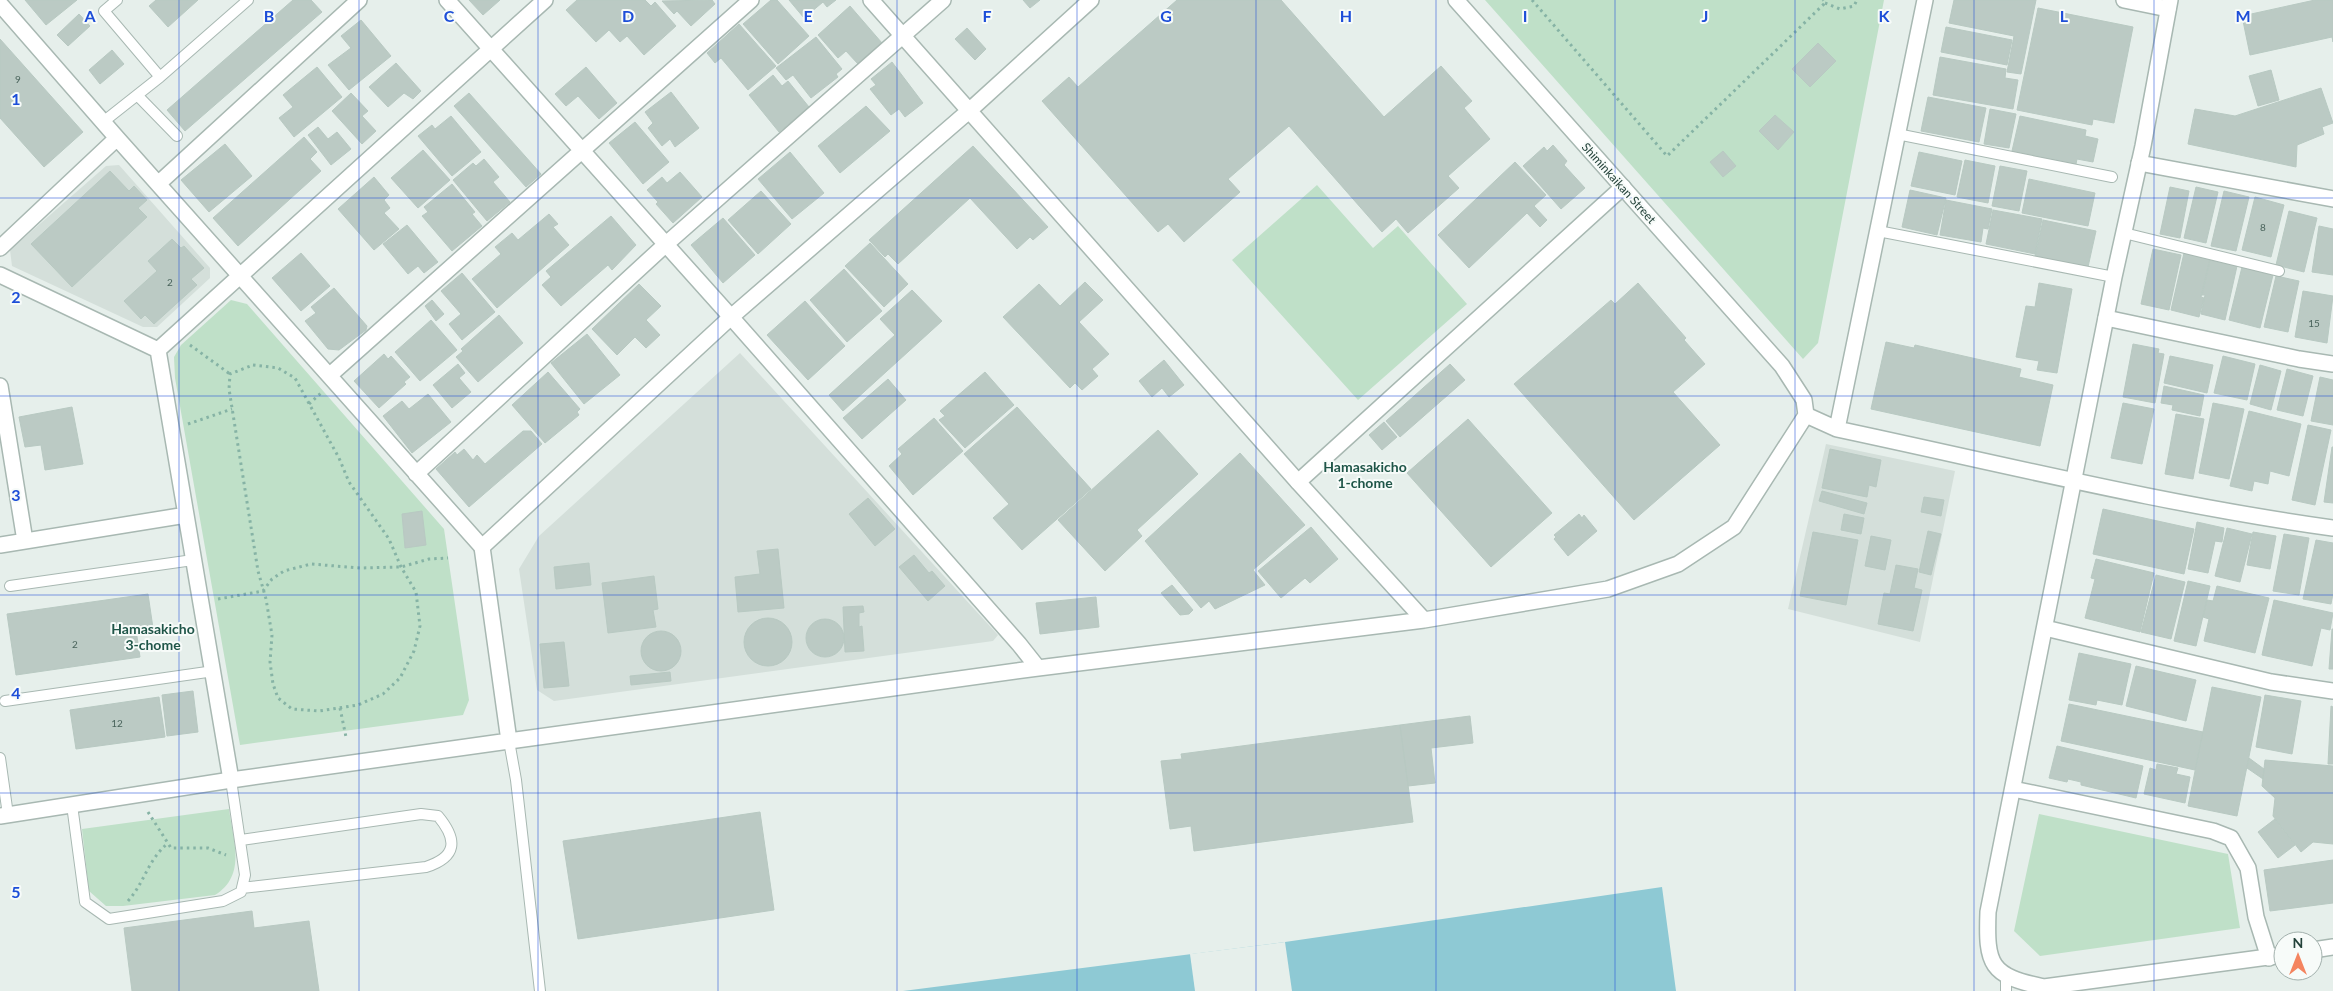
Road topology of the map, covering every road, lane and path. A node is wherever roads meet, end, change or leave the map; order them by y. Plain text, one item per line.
1 (117, 0) edge
2 (248, 0) edge
3 (359, 0) edge
4 (448, 0) edge
5 (545, 0) edge
6 (752, 0) edge
7 (871, 0) edge
8 (942, 0) edge
9 (1091, 0) edge
10 (1456, 0) edge
11 (1532, 0) edge
12 (1857, 0) edge
13 (1925, 0) edge
14 (2124, 0) edge
15 (1824, 1) edge
16 (0, 4) edge
17 (2169, 5) edge
18 (903, 36) junction
19 (491, 50) junction
20 (160, 77) junction
21 (137, 95) junction
22 (970, 110) junction
23 (103, 122) junction
24 (1897, 134) junction
25 (177, 136) dead end
26 (116, 138) junction
27 (583, 149) junction
28 (2139, 164) junction
29 (2112, 177) dead end
30 (158, 184) junction
31 (1623, 187) junction
32 (2333, 199) edge
33 (1878, 230) junction
34 (2124, 233) junction
35 (665, 245) junction
36 (0, 248) edge
37 (2279, 271) dead end
38 (0, 275) edge
39 (239, 275) junction
40 (2114, 277) junction
41 (731, 317) junction
42 (2106, 318) junction
43 (185, 340) dead end
44 (158, 350) junction
45 (2333, 364) edge
46 (230, 374) junction
47 (330, 375) junction
48 (0, 386) edge
49 (324, 390) dead end
50 (309, 404) junction
51 (232, 409) junction
52 (1806, 414) junction
53 (183, 426) dead end
54 (1837, 428) junction
55 (416, 474) junction
56 (2073, 481) junction
57 (1298, 482) junction
58 (186, 515) junction
59 (2333, 528) edge
60 (25, 541) junction
61 (0, 545) edge
62 (482, 547) junction
63 (448, 558) dead end
64 (193, 560) junction
65 (401, 567) junction
66 (10, 586) dead end
67 (263, 591) junction
68 (215, 600) dead end
69 (1424, 620) junction
70 (2045, 628) junction
71 (1038, 668) junction
72 (214, 671) junction
73 (2333, 691) edge
74 (4, 700) dead end
75 (340, 708) junction
76 (346, 737) dead end
77 (509, 741) junction
78 (0, 758) edge
79 (231, 780) junction
80 (2013, 789) junction
81 (72, 805) junction
82 (148, 812) dead end
83 (4, 815) edge
84 (241, 840) junction
85 (168, 843) junction
86 (236, 859) dead end
87 (242, 888) junction
88 (123, 906) dead end
89 (2273, 950) edge
90 (2273, 956) edge
91 (2006, 983) edge
92 (540, 991) edge

1 - 20 lane
2 - 20 lane
3 - 30 street
4 - 19 street
5 - 19 street
6 - 27 street
7 - 18 street
8 - 18 street
9 - 22 street
10 - 31 street, Shiminkaikan Street
11 - 15 path
12 - 15 path
13 - 24 street
14 - 17 street
16 - 23 street
17 - 28 street
18 - 22 street
18 - 35 street
19 - 27 street
19 - 39 street
20 - 21 lane
21 - 23 lane
21 - 25 lane
22 - 41 street
22 - 57 street
23 - 26 street
24 - 29 lane
24 - 33 street
26 - 30 street
26 - 36 street
27 - 35 street
27 - 47 street
28 - 32 street
28 - 34 street
30 - 39 street
31 - 52 street, Shiminkaikan Street
31 - 57 street
33 - 40 lane
33 - 54 street
34 - 37 lane
34 - 40 street
35 - 41 street
35 - 55 street
38 - 44 street
39 - 44 street
39 - 47 street
40 - 42 street
41 - 62 street
41 - 71 street
42 - 45 street
42 - 56 street
43 - 46 path
44 - 58 street
46 - 50 path
46 - 51 path
47 - 55 street
48 - 60 street
49 - 50 path
50 - 65 path
51 - 53 path
51 - 67 path
52 - 54 street
52 - 69 street
54 - 56 street
55 - 62 street
56 - 59 street
56 - 70 street
57 - 69 street
58 - 60 street
58 - 64 street
60 - 61 street
62 - 77 street
63 - 65 path
64 - 66 lane
64 - 72 street
65 - 67 path
65 - 75 path
67 - 68 path
67 - 75 path
69 - 71 street
70 - 73 street
70 - 80 street
71 - 77 street
72 - 74 lane
72 - 79 street
75 - 76 path
77 - 79 street
77 - 92 lane
78 - 83 lane
79 - 81 street
79 - 84 lane
80 - 89 street
80 - 91 street
81 - 83 street
81 - 87 lane
82 - 85 path
84 - 87 lane
84 - 87 lane
85 - 86 path
85 - 88 path
90 - 91 street

